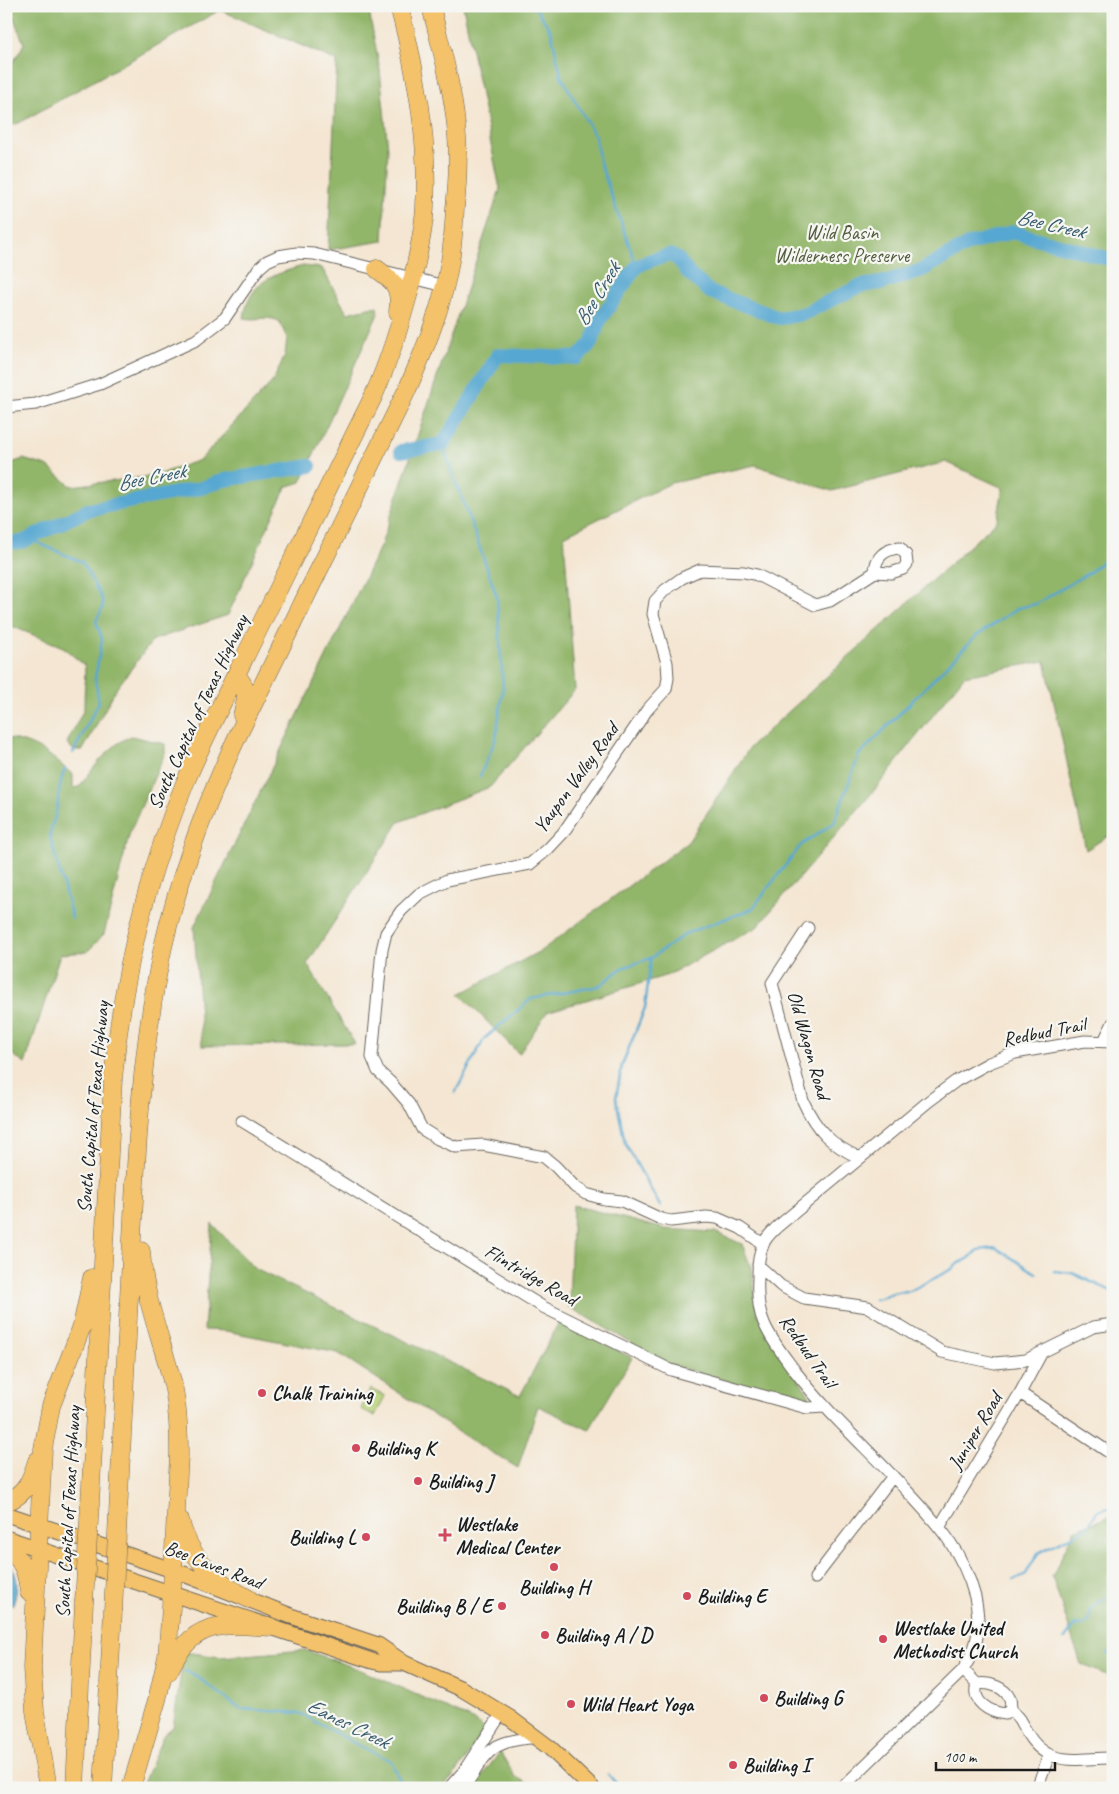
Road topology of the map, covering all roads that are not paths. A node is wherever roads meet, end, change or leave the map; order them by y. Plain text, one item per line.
1 (399, 6) edge
2 (431, 6) edge
3 (377, 269) junction
4 (412, 278) junction
5 (445, 286) junction
6 (394, 347) junction
7 (6, 407) edge
8 (874, 572) dead end
9 (285, 639) junction
10 (236, 676) junction
11 (228, 759) junction
12 (808, 928) dead end
13 (1113, 1023) edge
14 (1108, 1041) edge
15 (242, 1121) dead end
16 (138, 1125) junction
17 (860, 1158) junction
18 (108, 1161) junction
19 (763, 1244) junction
20 (758, 1265) junction
21 (781, 1286) junction
22 (758, 1298) junction
23 (1113, 1324) edge
24 (1041, 1354) junction
25 (1020, 1393) junction
26 (825, 1407) junction
27 (45, 1435) junction
28 (1113, 1455) edge
29 (893, 1476) junction
30 (177, 1498) junction
31 (6, 1502) edge
32 (6, 1514) edge
33 (31, 1522) junction
34 (6, 1524) edge
35 (940, 1526) junction
36 (6, 1538) edge
37 (6, 1548) edge
38 (38, 1549) junction
39 (173, 1570) junction
40 (815, 1578) dead end
41 (172, 1594) junction
42 (249, 1600) junction
43 (271, 1627) junction
44 (33, 1639) junction
45 (404, 1663) junction
46 (963, 1670) junction
47 (977, 1684) junction
48 (158, 1694) junction
49 (1011, 1709) junction
50 (502, 1713) junction
51 (537, 1738) junction
52 (1049, 1755) junction
53 (1113, 1758) edge
54 (48, 1788) edge
55 (75, 1788) edge
56 (103, 1788) edge
57 (131, 1788) edge
58 (449, 1788) edge
59 (463, 1788) edge
60 (592, 1788) edge
61 (842, 1788) edge
62 (1037, 1788) edge

1 - 4 highway, South Capital of Texas Highway
2 - 5 highway
3 - 4 street
3 - 6 highway
3 - 7 street
4 - 5 street
4 - 6 highway, South Capital of Texas Highway
5 - 9 highway
6 - 10 highway, South Capital of Texas Highway
8 - 19 street, Yaupon Valley Road
9 - 10 highway
9 - 11 highway
10 - 11 highway
10 - 18 highway, South Capital of Texas Highway
11 - 16 highway
12 - 17 street, Old Wagon Road
13 - 14 street
14 - 17 street, Redbud Trail
15 - 26 street, Flintridge Road
16 - 30 highway
16 - 56 highway, bridge
17 - 19 street, Redbud Trail
18 - 27 highway
18 - 55 highway, South Capital of Texas Highway, bridge
19 - 20 street, Redbud Trail
20 - 21 street
20 - 22 street, Redbud Trail
21 - 22 street
21 - 24 street
22 - 26 street, Redbud Trail
23 - 24 street
24 - 25 street, Juniper Road
25 - 28 street
25 - 35 street, Juniper Road
26 - 29 street, Redbud Trail
27 - 31 highway
27 - 33 highway
29 - 35 street, Redbud Trail
29 - 40 street
30 - 39 highway
30 - 42 highway
32 - 33 main road, Bee Caves Road
33 - 34 main road
33 - 38 highway
33 - 39 main road, Bee Caves Road
35 - 46 street, Redbud Trail
36 - 38 main road, Bee Caves Road
37 - 44 highway
38 - 41 main road, Bee Caves Road
38 - 44 highway
39 - 41 highway
39 - 42 main road, Bee Caves Road
41 - 43 main road, Bee Caves Road
41 - 48 highway
42 - 45 main road, Bee Caves Road
43 - 45 main road, Bee Caves Road
43 - 48 highway
44 - 54 highway
45 - 50 main road, Bee Caves Road
46 - 47 street
46 - 61 street, Redbud Trail
47 - 49 street
47 - 49 street
48 - 57 highway
49 - 52 street
50 - 51 main road, Bee Caves Road
50 - 58 street
51 - 59 street
51 - 60 main road, Bee Caves Road
52 - 53 street
52 - 62 street

